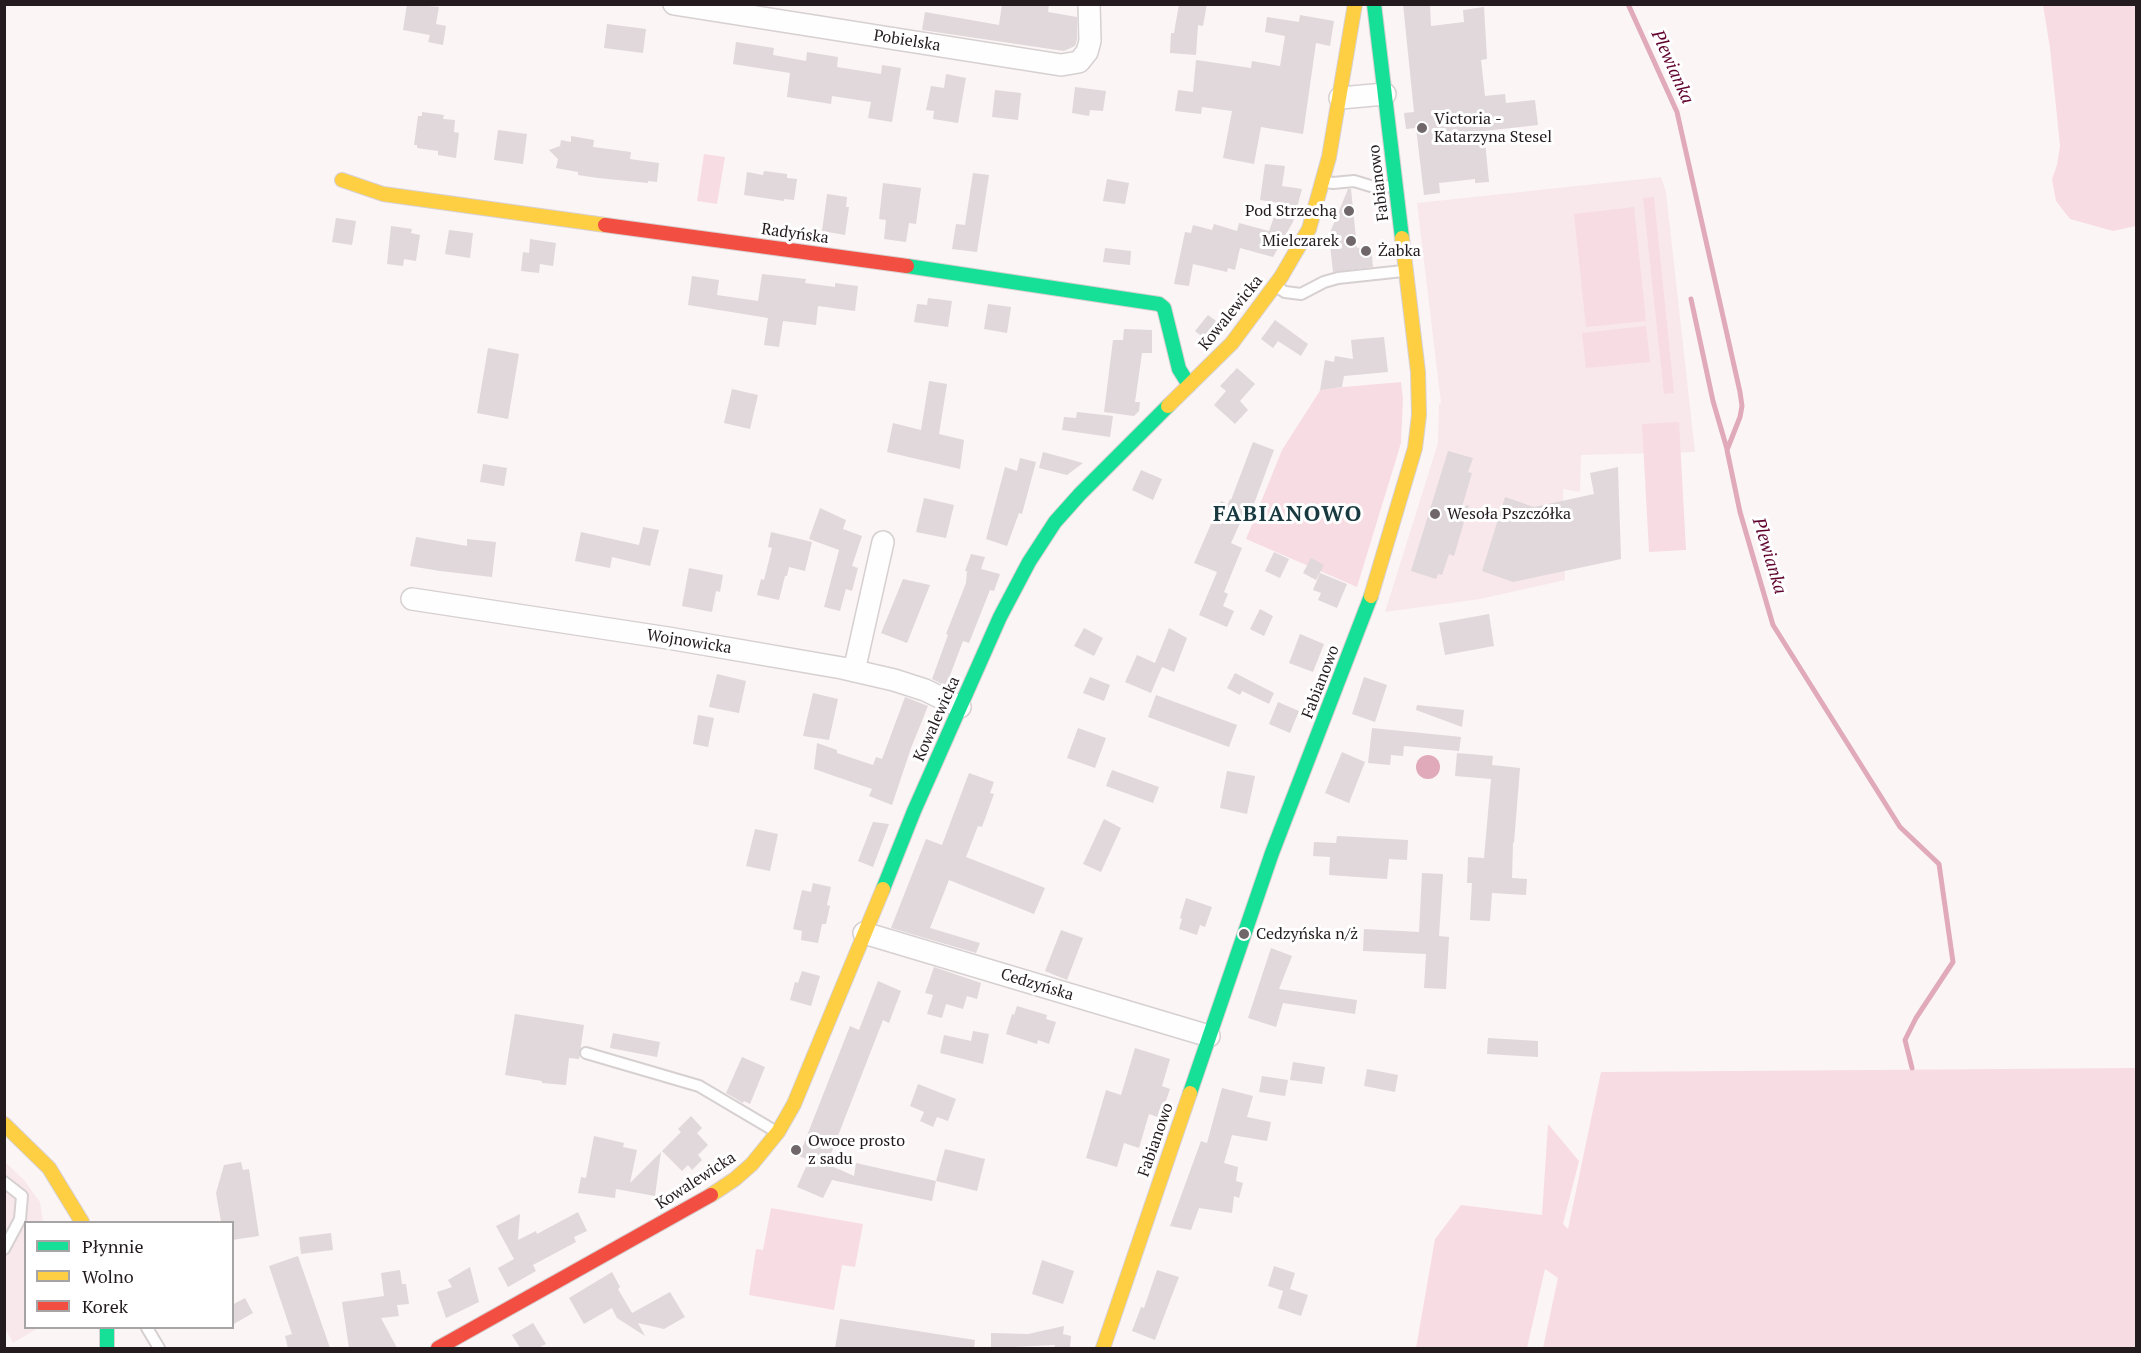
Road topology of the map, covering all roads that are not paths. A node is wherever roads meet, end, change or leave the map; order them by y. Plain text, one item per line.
1 (674, 4) edge
2 (1089, 4) edge
3 (1355, 4) edge
4 (1374, 4) edge
5 (1385, 94) junction
6 (1340, 98) junction
7 (342, 180) dead end
8 (1324, 181) junction
9 (1396, 186) junction
10 (1406, 271) junction
11 (1275, 285) junction
12 (1189, 385) junction
13 (883, 542) dead end
14 (412, 599) dead end
15 (854, 670) junction
16 (960, 707) junction
17 (864, 933) junction
18 (1209, 1036) junction
19 (586, 1053) dead end
20 (4, 1124) edge
21 (778, 1132) junction
22 (4, 1182) edge
23 (81, 1221) edge
24 (4, 1249) edge
25 (107, 1329) edge
26 (148, 1329) edge
27 (107, 1348) edge
28 (159, 1348) edge
29 (438, 1348) edge
30 (1103, 1348) edge

1 - 2 street, Pobielska
3 - 6 street, Kowalewicka
4 - 5 street, Fabianowo
5 - 6 street
5 - 9 street, Fabianowo
6 - 8 street, Kowalewicka
7 - 12 street, Radyńska
8 - 9 lane
8 - 11 street, Kowalewicka
9 - 10 street, Fabianowo
10 - 11 lane
10 - 18 street, Fabianowo
11 - 12 street, Kowalewicka
12 - 16 street, Kowalewicka
13 - 15 street
14 - 15 street, Wojnowicka
15 - 16 street, Wojnowicka
16 - 17 street, Kowalewicka
17 - 18 street, Cedzyńska
17 - 21 street, Kowalewicka
18 - 30 street, Fabianowo
19 - 21 lane
20 - 23 street
21 - 29 street, Kowalewicka
22 - 24 lane
25 - 27 street
26 - 28 lane

